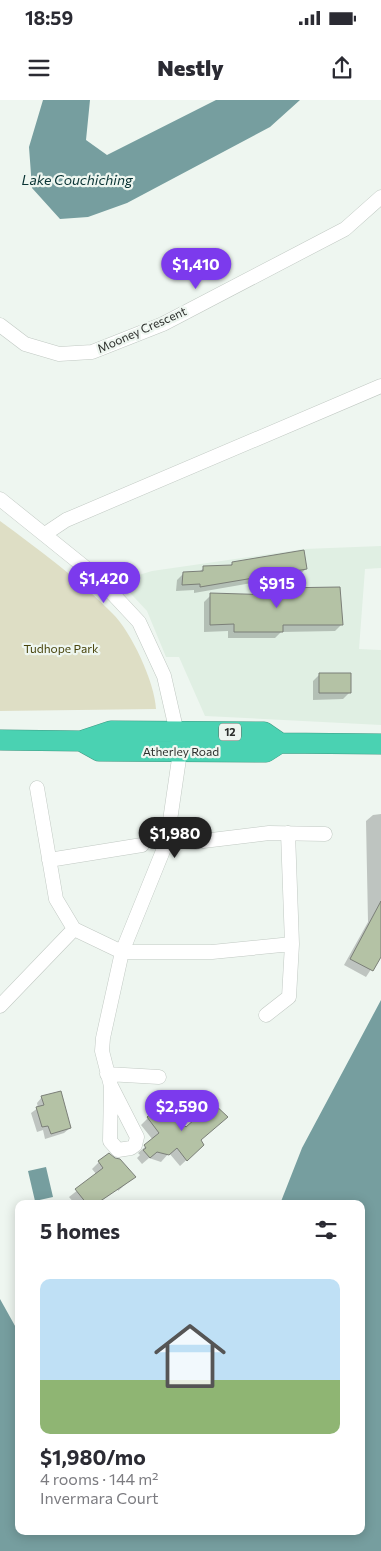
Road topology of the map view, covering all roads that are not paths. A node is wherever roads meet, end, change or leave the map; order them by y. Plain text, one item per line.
1 (381, 197) edge
2 (0, 325) edge
3 (381, 386) edge
4 (0, 499) edge
5 (46, 534) junction
6 (0, 740) edge
7 (178, 742) junction
8 (381, 744) edge
9 (36, 788) dead end
10 (288, 833) junction
11 (325, 834) dead end
12 (167, 841) junction
13 (142, 846) dead end
14 (49, 860) junction
15 (74, 929) junction
16 (292, 944) junction
17 (122, 952) junction
18 (0, 1006) edge
19 (266, 1015) dead end
20 (159, 1077) dead end

1 - 2 street, Mooney Crescent
3 - 5 street
4 - 5 street
5 - 7 street
6 - 7 highway, Atherley Road / 12
7 - 8 highway, Atherley Road / 12
7 - 12 street
9 - 14 street
10 - 11 street
10 - 12 street
10 - 16 street
12 - 17 street
13 - 14 street
14 - 15 street
15 - 17 street
15 - 18 street
16 - 17 street
16 - 19 street
17 - 20 street

